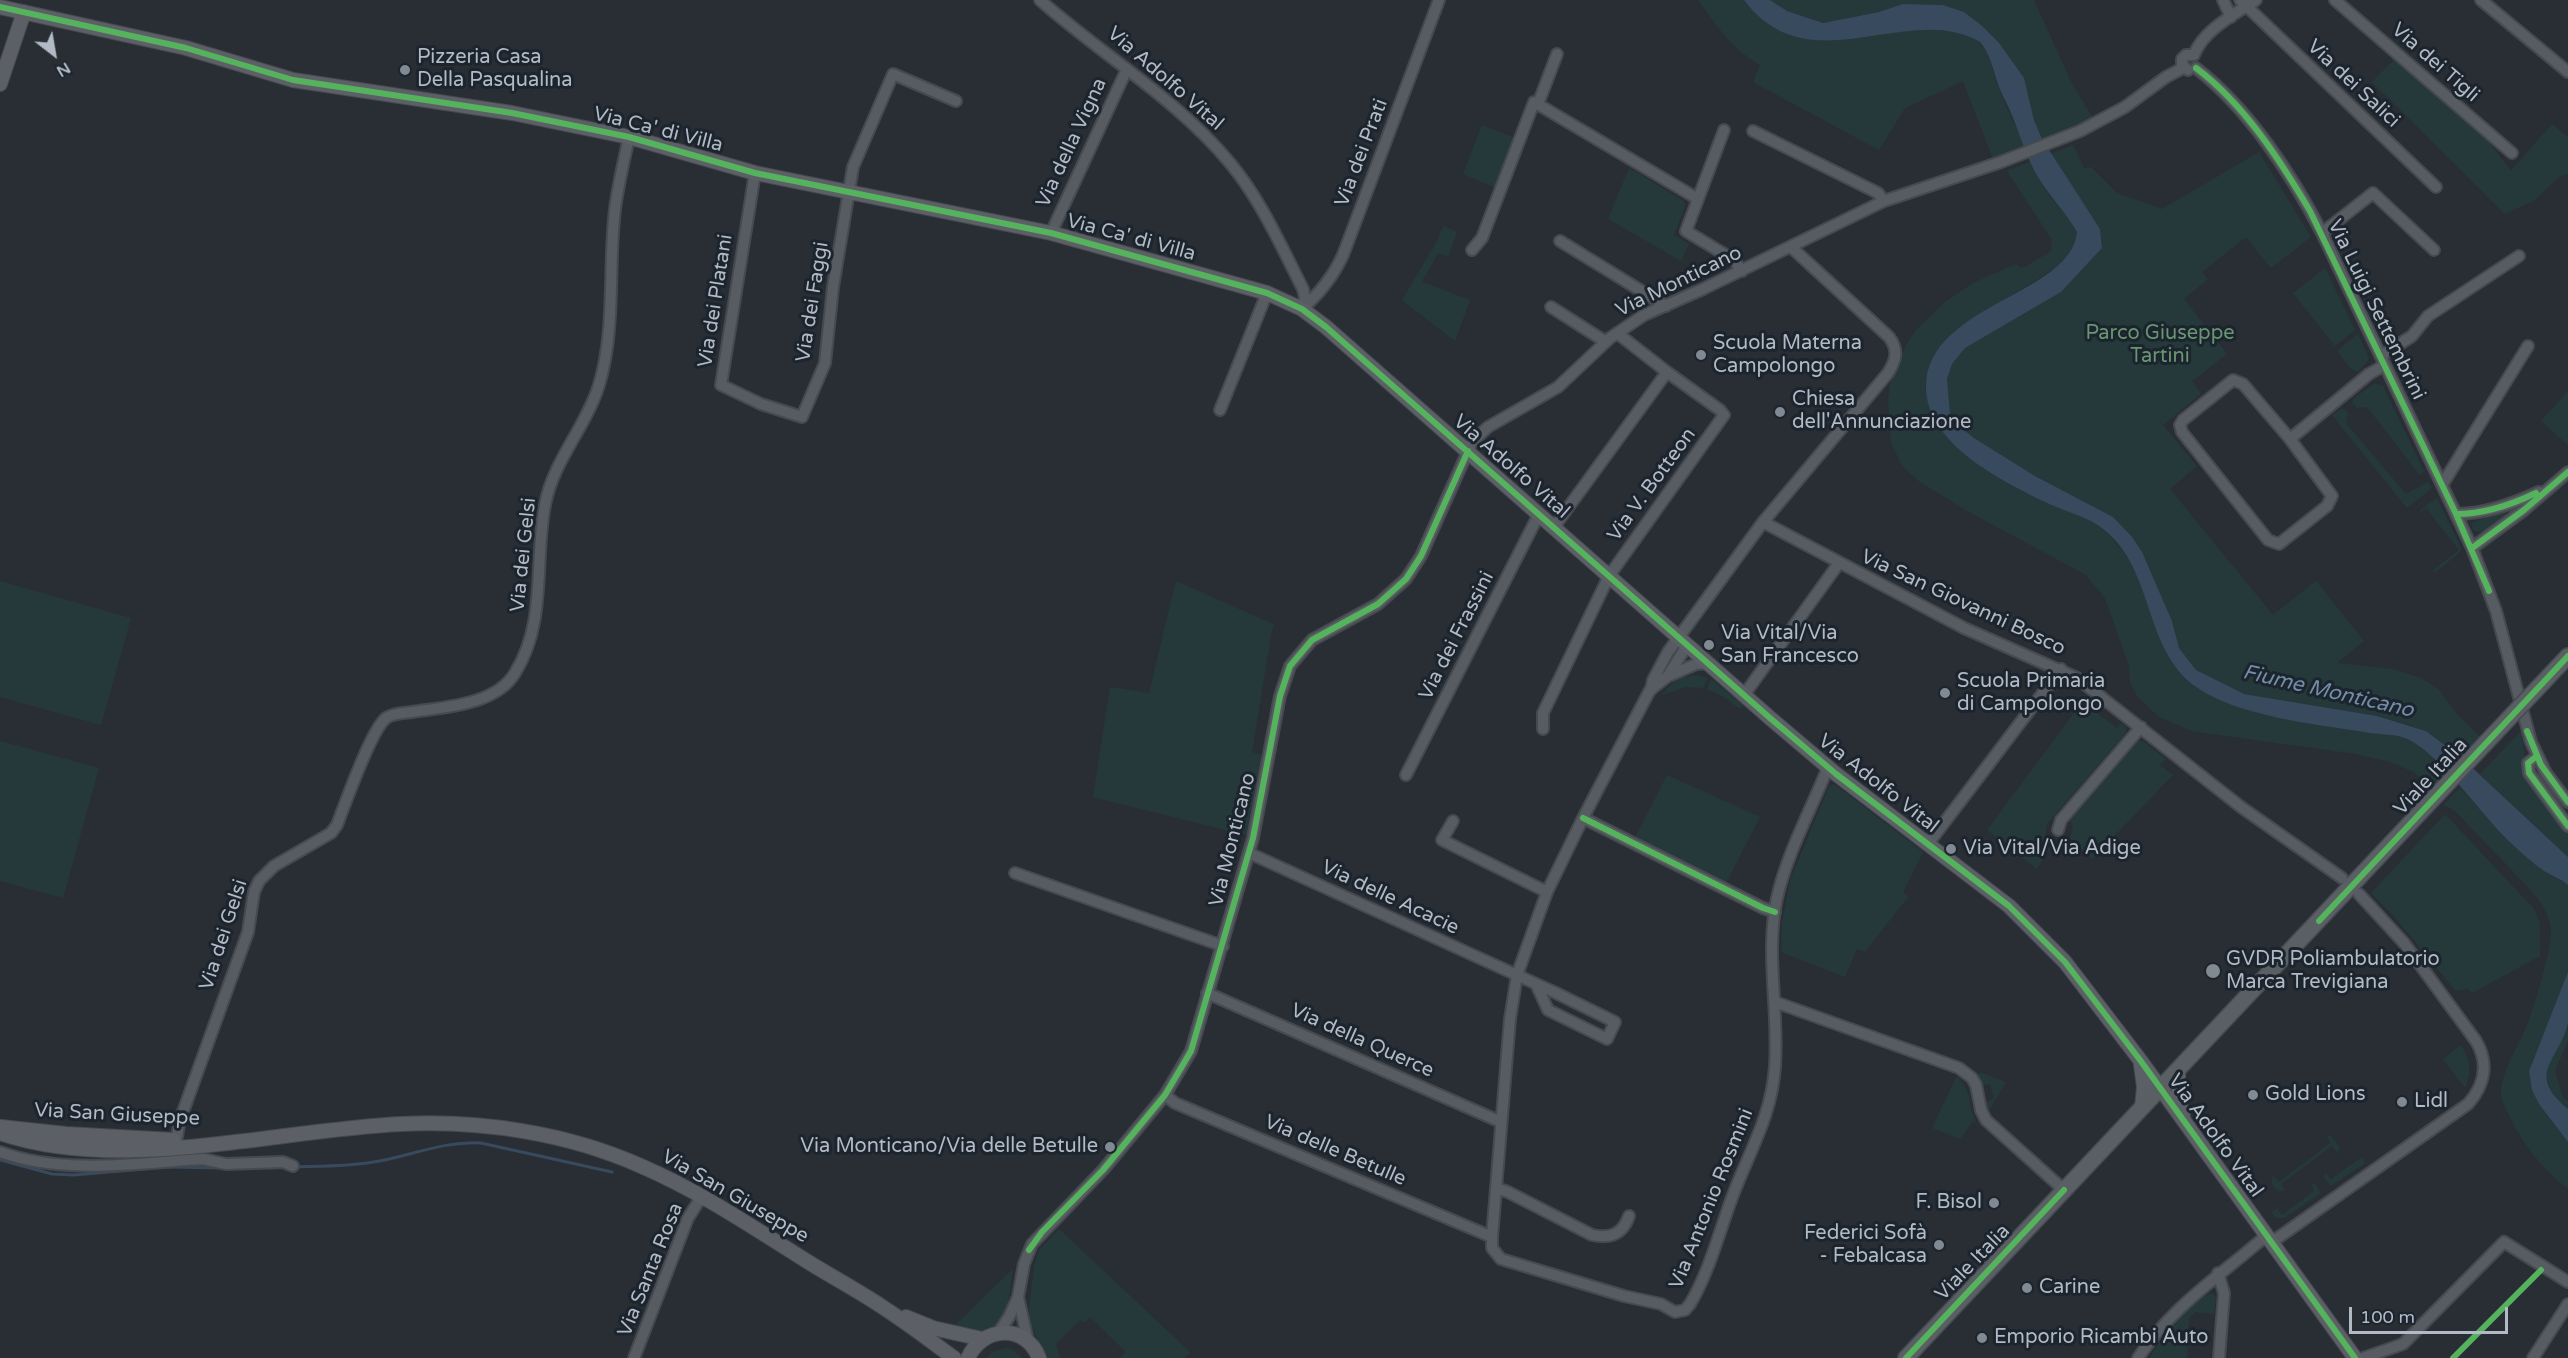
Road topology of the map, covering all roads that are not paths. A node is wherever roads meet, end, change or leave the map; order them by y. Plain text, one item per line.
1 (1040, 0) edge
2 (1439, 0) edge
3 (2223, 0) edge
4 (2335, 0) edge
5 (2481, 0) edge
6 (2248, 2) edge
7 (0, 7) edge
8 (24, 12) junction
9 (2231, 17) junction
10 (1557, 54) dead end
11 (2194, 55) junction
12 (2184, 68) junction
13 (2196, 68) junction
14 (1127, 69) junction
15 (2568, 72) edge
16 (0, 84) edge
17 (956, 101) dead end
18 (1538, 104) junction
19 (1724, 130) dead end
20 (1753, 131) dead end
21 (629, 137) junction
22 (2512, 153) dead end
23 (755, 173) junction
24 (2436, 187) dead end
25 (850, 191) junction
26 (1698, 199) junction
27 (1884, 201) junction
28 (1051, 233) junction
29 (2322, 233) junction
30 (1560, 241) dead end
31 (1791, 247) junction
32 (1472, 249) dead end
33 (2434, 250) dead end
34 (2519, 256) dead end
35 (1742, 271) junction
36 (1267, 293) junction
37 (1666, 306) junction
38 (1551, 307) dead end
39 (1302, 309) junction
40 (1617, 333) junction
41 (1606, 342) junction
42 (2528, 346) dead end
43 (2383, 361) junction
44 (1667, 372) junction
45 (1220, 410) dead end
46 (802, 417) joint
47 (2290, 440) junction
48 (1468, 451) junction
49 (2568, 472) edge
50 (2442, 485) junction
51 (2552, 486) junction
52 (1539, 514) junction
53 (2456, 514) junction
54 (1763, 522) junction
55 (1554, 527) junction
56 (2472, 548) junction
57 (1839, 563) junction
58 (1609, 576) junction
59 (1683, 641) junction
60 (2568, 656) edge
61 (1708, 663) junction
62 (2061, 669) junction
63 (1668, 676) junction
64 (1650, 690) junction
65 (1744, 695) junction
66 (2141, 727) junction
67 (1543, 729) dead end
68 (2536, 756) junction
69 (1828, 767) junction
70 (1406, 775) dead end
71 (2568, 802) edge
72 (1583, 818) junction
73 (1453, 821) dead end
74 (2568, 826) edge
75 (2058, 830) dead end
76 (1928, 844) junction
77 (1249, 853) junction
78 (1015, 873) dead end
79 (2342, 878) dead end
80 (1547, 892) junction
81 (2359, 894) dead end
82 (1775, 912) junction
83 (1223, 946) junction
84 (1517, 975) junction
85 (1537, 986) junction
86 (1207, 993) junction
87 (1775, 1002) junction
88 (2140, 1060) junction
89 (2178, 1070) junction
90 (2160, 1089) junction
91 (1165, 1095) junction
92 (2142, 1108) junction
93 (1501, 1122) junction
94 (2184, 1122) junction
95 (0, 1127) edge
96 (0, 1133) edge
97 (65, 1140) junction
98 (175, 1144) junction
99 (0, 1152) edge
100 (62, 1165) junction
101 (293, 1166) dead end
102 (1496, 1188) junction
103 (2064, 1191) junction
104 (702, 1196) junction
105 (1629, 1216) dead end
106 (2270, 1238) junction
107 (1492, 1243) junction
108 (2218, 1273) junction
109 (2568, 1282) edge
110 (1018, 1297) junction
111 (2568, 1304) edge
112 (887, 1310) junction
113 (999, 1332) junction
114 (958, 1335) junction
115 (982, 1339) junction
116 (1028, 1341) junction
117 (933, 1343) junction
118 (634, 1358) edge
119 (954, 1358) edge
120 (968, 1358) edge
121 (1039, 1358) edge
122 (1906, 1358) edge
123 (2138, 1358) edge
124 (2219, 1358) edge
125 (2355, 1358) edge
126 (2363, 1358) edge
127 (2533, 1358) edge

1 - 14 street, Via Adolfo Vital
2 - 39 street, Via dei Prati
3 - 9 street
4 - 22 street, Via dei Tigli
5 - 15 street
6 - 9 street
6 - 24 street, Via dei Salici
7 - 8 street, Via Ca' di Villa
8 - 16 street
8 - 21 street, Via Ca' di Villa
9 - 11 street
10 - 18 street
11 - 12 street
11 - 13 street
12 - 13 street
12 - 27 street, Via Monticano
13 - 29 street, Via Luigi Settembrini
14 - 28 street, Via della Vigna
14 - 39 street, Via Adolfo Vital
17 - 25 street, Via dei Faggi
18 - 26 street
18 - 32 street
19 - 26 street
20 - 27 street
21 - 23 street, Via Ca' di Villa
21 - 98 street, Via dei Gelsi
23 - 25 street, Via Ca' di Villa
23 - 46 street, Via dei Platani
25 - 28 street, Via Ca' di Villa
25 - 46 street, Via dei Faggi
26 - 35 street
27 - 31 street, Via Monticano
28 - 36 street, Via Ca' di Villa
29 - 33 street
29 - 43 street, Via Luigi Settembrini
30 - 37 street
31 - 35 street, Via Monticano
31 - 54 street
34 - 43 street, Via Luigi Settembrini
35 - 37 street, Via Monticano
36 - 39 street, Via Ca' di Villa
36 - 45 street
37 - 40 street, Via Monticano
38 - 41 street
39 - 48 street, Via Adolfo Vital
40 - 41 street, Via Monticano
40 - 44 street
41 - 48 street, Via Monticano
42 - 50 street
43 - 47 street, Via Luigi Settembrini
43 - 50 street, Via Luigi Settembrini
44 - 55 street
44 - 58 street, Via V. Botteon
47 - 47 street
48 - 52 street, Via Adolfo Vital
48 - 77 street, Via Monticano
49 - 51 street
50 - 53 street, Via Luigi Settembrini
51 - 53 street
51 - 56 street
52 - 55 street, Via Adolfo Vital
52 - 70 street, Via dei Frassini
53 - 56 street, Via Luigi Settembrini
54 - 57 street, Via San Giovanni Bosco
54 - 59 street
55 - 58 street, Via Adolfo Vital
56 - 68 street, Via Luigi Settembrini
57 - 62 street, Via San Giovanni Bosco
57 - 65 street
58 - 59 street, Via Adolfo Vital
58 - 67 street, Via V. Botteon
59 - 61 street, Via Adolfo Vital
59 - 63 street
59 - 64 street
60 - 89 main road, Viale Italia, bridge
61 - 63 street
61 - 65 street, Via Adolfo Vital
62 - 66 street, Via San Giovanni Bosco
62 - 76 street
63 - 64 street
64 - 72 street
65 - 69 street, Via Adolfo Vital
66 - 75 street
66 - 79 street, Via San Giovanni Bosco
68 - 71 street
68 - 74 street, Via Luigi Settembrini
69 - 76 street, Via Adolfo Vital
69 - 82 street, Via Antonio Rosmini
72 - 80 street
72 - 82 street
73 - 80 street
76 - 88 street, Via Adolfo Vital
77 - 83 street, Via Monticano
77 - 84 street, Via delle Acacie
78 - 83 street
80 - 84 street
81 - 106 street
82 - 87 street, Via Antonio Rosmini
83 - 86 street, Via Monticano
84 - 85 street, Via delle Acacie
84 - 93 street
85 - 85 street, Via delle Acacie
86 - 91 street, Via Monticano
86 - 93 street, Via della Querce
87 - 103 street
87 - 107 street, Via Antonio Rosmini
88 - 90 street, Via Adolfo Vital
88 - 92 street
89 - 90 main road, Viale Italia
89 - 94 street
90 - 92 main road, Viale Italia
90 - 94 street, Via Adolfo Vital
91 - 107 street, Via delle Betulle
91 - 110 street, Via Monticano
92 - 103 main road, Viale Italia
93 - 102 street
94 - 106 street, Via Adolfo Vital
95 - 97 street, Via San Giuseppe
96 - 97 street, Via San Giuseppe
97 - 98 street, Via San Giuseppe
97 - 100 street
98 - 104 street, Via San Giuseppe
99 - 100 street
100 - 101 street
102 - 105 street
102 - 107 street
103 - 122 main road, Viale Italia
104 - 112 street, Via San Giuseppe
104 - 118 street, Via Santa Rosa
106 - 108 street
106 - 125 street, Via Adolfo Vital
108 - 123 street
108 - 124 street
109 - 126 street
110 - 113 street, Via Monticano
110 - 116 street, Via Monticano
111 - 127 street
112 - 114 street, Via San Giuseppe
112 - 117 street, Via San Giuseppe
113 - 115 street
113 - 116 street
114 - 115 street, Via San Giuseppe
114 - 117 street
115 - 120 street
116 - 121 street
117 - 119 street, Via San Giuseppe

